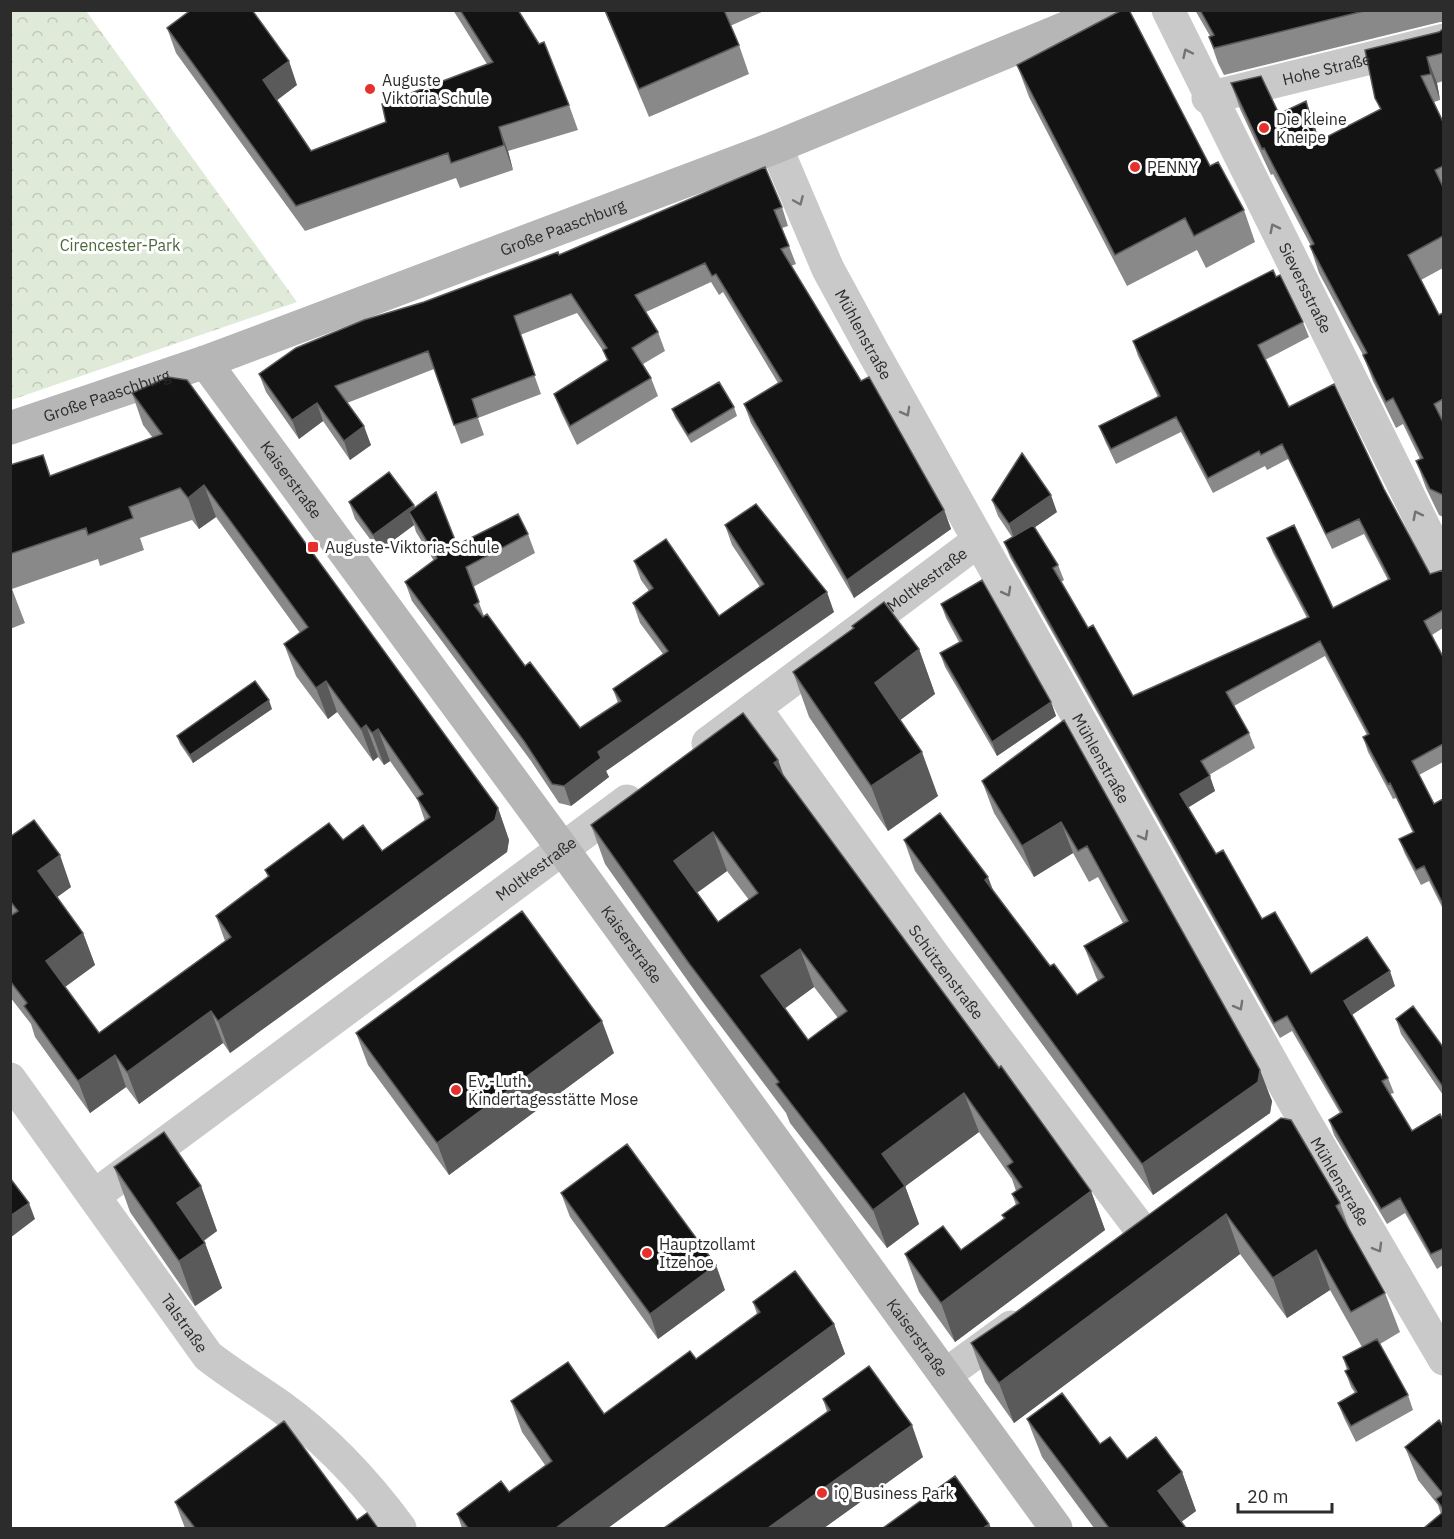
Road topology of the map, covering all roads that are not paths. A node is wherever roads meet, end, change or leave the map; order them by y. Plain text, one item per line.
1 (1109, 10) edge
2 (1167, 10) edge
3 (1443, 40) edge
4 (1208, 98) junction
5 (776, 147) junction
6 (205, 362) junction
7 (10, 428) edge
8 (978, 542) junction
9 (1442, 562) edge
10 (755, 708) junction
11 (688, 757) edge
12 (649, 785) edge
13 (562, 848) junction
14 (10, 1079) edge
15 (1303, 1118) junction
16 (1274, 1138) edge
17 (94, 1196) junction
18 (1170, 1211) edge
19 (1142, 1231) junction
20 (1114, 1252) edge
21 (1039, 1307) edge
22 (1443, 1359) edge
23 (945, 1376) junction
24 (400, 1528) edge
25 (1056, 1528) edge

1 - 5 main road, Große Paaschburg
4 -> 2 street, Sieversstraße
3 - 4 street, Hohe Straße
9 -> 4 street, Sieversstraße
5 - 6 main road, Große Paaschburg
5 -> 8 street, Mühlenstraße
6 - 7 main road, Große Paaschburg
6 - 13 main road, Kaiserstraße
8 - 10 street, Moltkestraße
8 -> 15 street, Mühlenstraße
10 - 11 street, Moltkestraße
10 - 19 street, Schützenstraße
12 - 13 street, Moltkestraße
13 - 17 street, Moltkestraße
13 - 23 main road, Kaiserstraße
14 - 17 street, Talstraße
15 - 16 street
15 -> 22 street, Mühlenstraße
17 - 24 street, Talstraße
18 - 19 street
19 - 20 street
21 - 23 street
23 - 25 main road, Kaiserstraße

